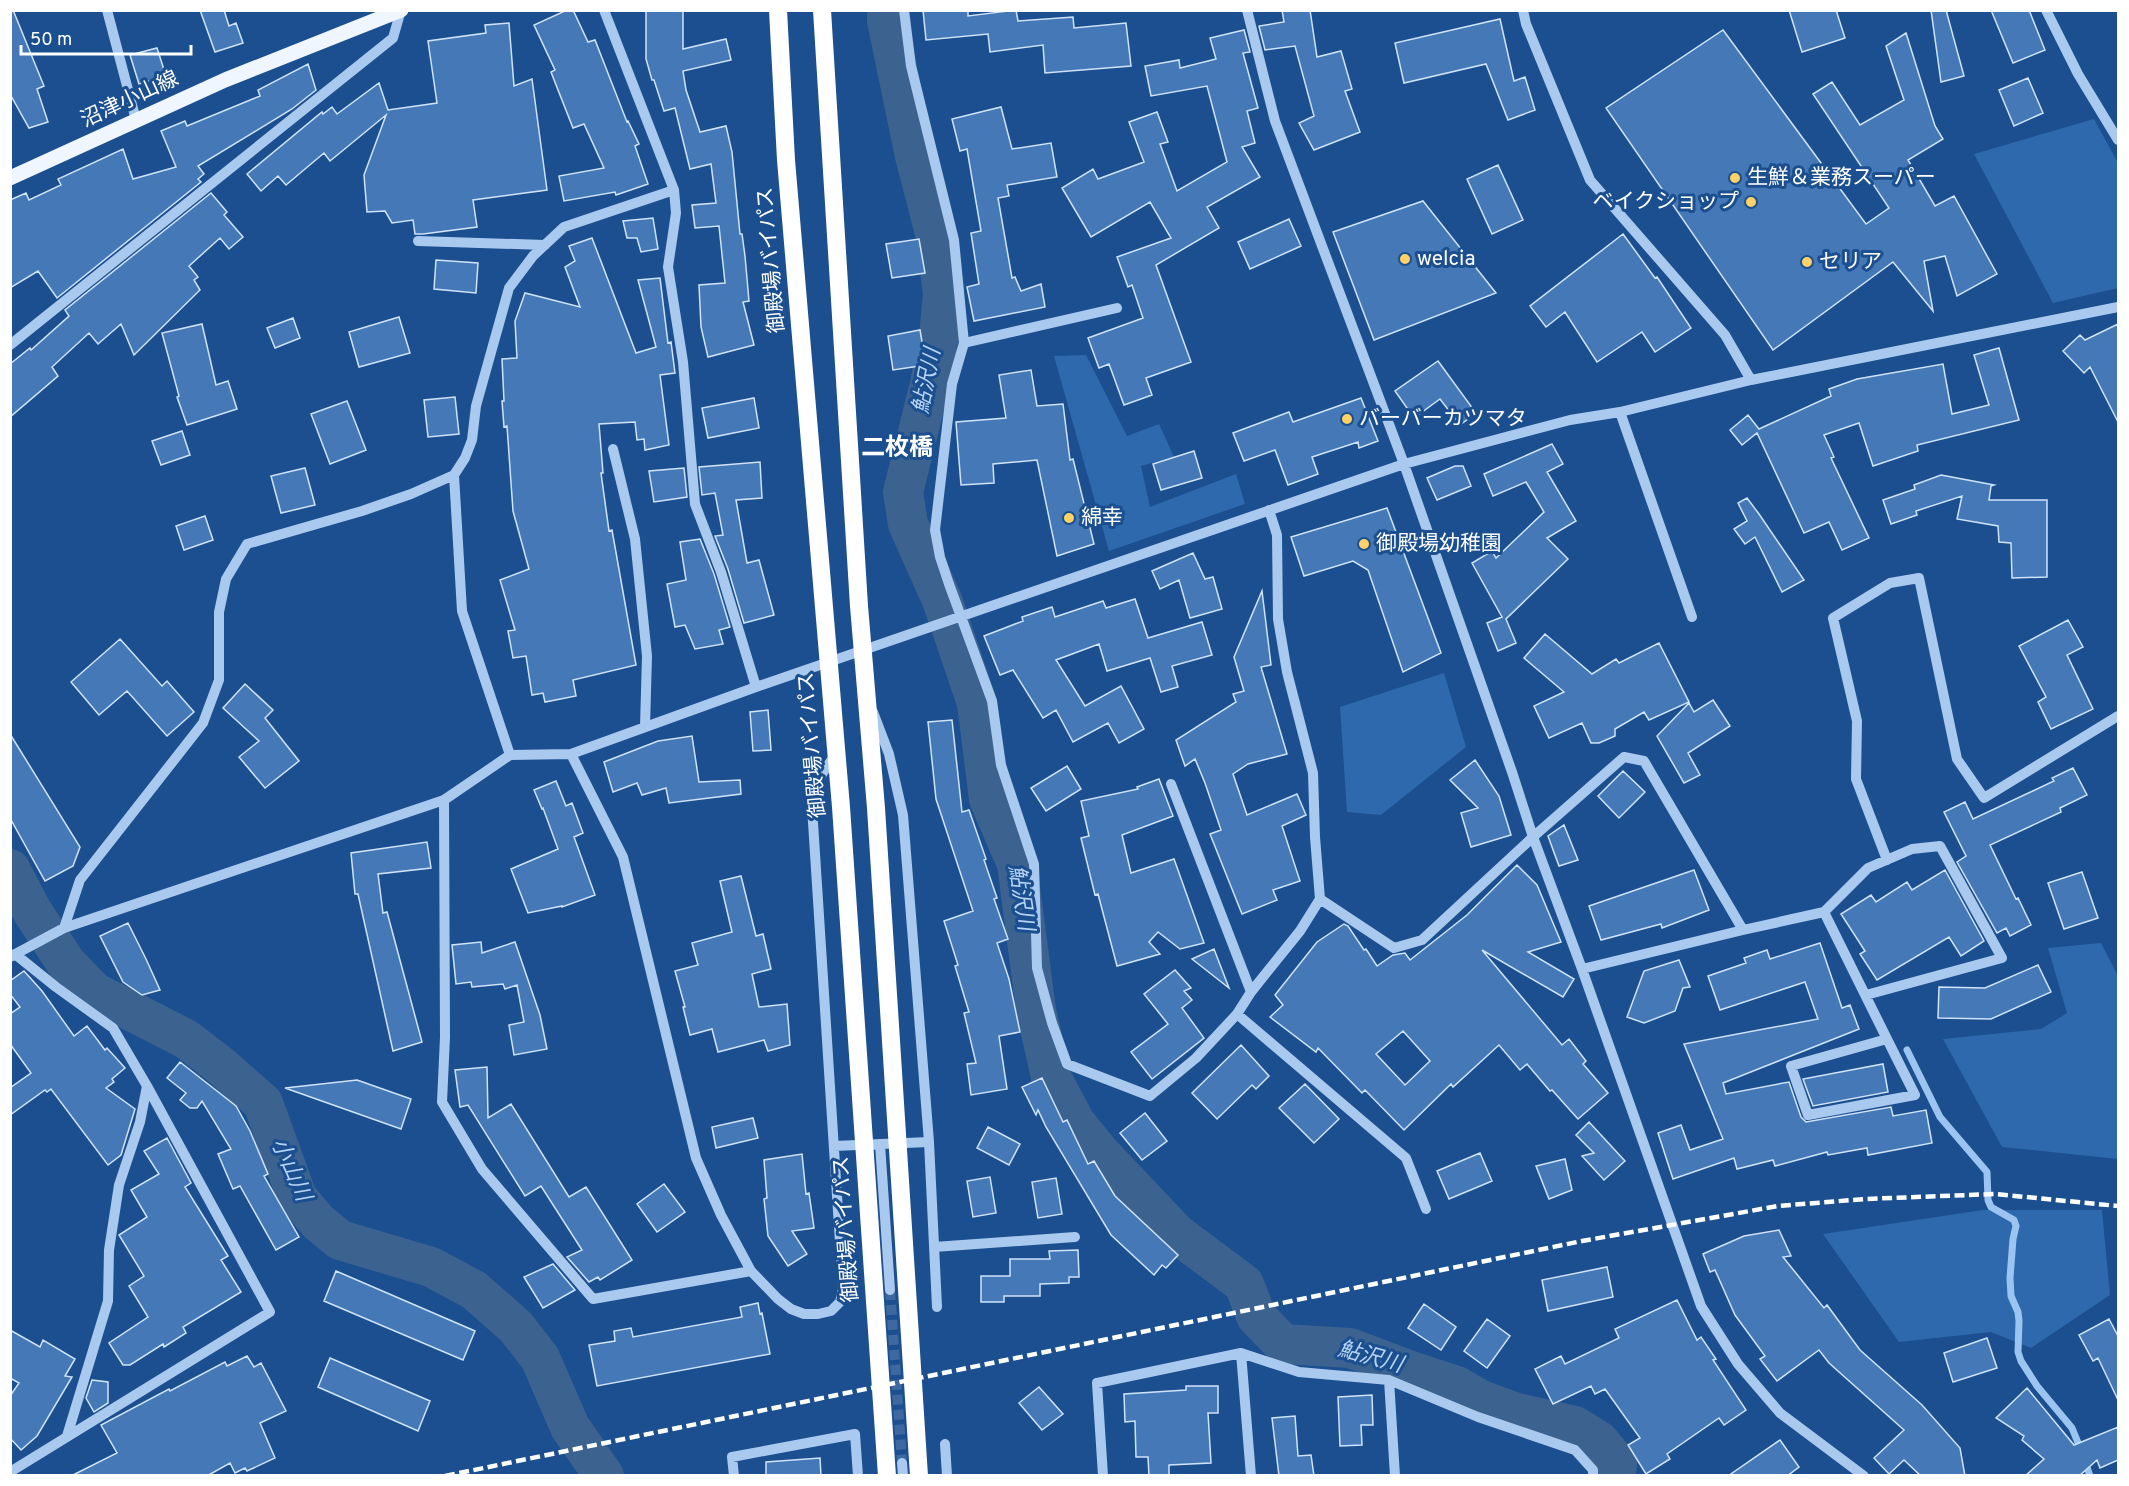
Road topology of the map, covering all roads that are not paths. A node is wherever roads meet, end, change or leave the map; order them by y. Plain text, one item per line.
1 (107, 10) edge
2 (401, 10) edge
3 (604, 10) edge
4 (778, 10) edge
5 (822, 10) edge
6 (904, 10) edge
7 (1247, 10) edge
8 (1522, 10) edge
9 (2046, 10) edge
10 (136, 120) junction
11 (2118, 140) edge
12 (10, 178) edge
13 (674, 190) junction
14 (418, 241) dead end
15 (545, 245) junction
16 (2118, 307) edge
17 (1117, 308) dead end
18 (964, 343) junction
19 (10, 345) edge
20 (1751, 380) junction
21 (1620, 412) junction
22 (613, 449) dead end
23 (1404, 464) junction
24 (454, 475) junction
25 (1269, 510) junction
26 (1692, 616) dead end
27 (960, 618) junction
28 (862, 651) junction
29 (829, 663) junction
30 (756, 687) junction
31 (867, 698) junction
32 (2118, 716) edge
33 (645, 728) junction
34 (572, 754) junction
35 (836, 754) junction
36 (510, 755) junction
37 (1171, 784) dead end
38 (444, 800) junction
39 (1533, 837) junction
40 (1887, 860) junction
41 (1320, 899) junction
42 (1824, 912) junction
43 (63, 928) junction
44 (1743, 930) junction
45 (17, 953) edge
46 (1582, 969) junction
47 (1251, 992) junction
48 (1866, 995) junction
49 (1237, 1014) junction
50 (1887, 1039) junction
51 (147, 1086) junction
52 (929, 1142) junction
53 (880, 1144) junction
54 (834, 1146) junction
55 (1426, 1209) dead end
56 (1075, 1237) dead end
57 (934, 1247) junction
58 (751, 1271) junction
59 (890, 1290) tunnel mouth
60 (937, 1307) dead end
61 (1241, 1353) junction
62 (1389, 1380) junction
63 (67, 1436) junction
64 (945, 1444) dead end
65 (902, 1463) tunnel mouth
66 (10, 1472) edge
67 (734, 1476) edge
68 (858, 1476) edge
69 (887, 1476) edge
70 (903, 1476) edge
71 (919, 1476) edge
72 (946, 1476) edge
73 (1103, 1476) edge
74 (1251, 1476) edge
75 (1395, 1476) edge
76 (1593, 1476) edge
77 (1864, 1476) edge

1 - 10 street
2 - 10 main road, 沼津小山線
2 - 19 street
3 - 13 street
4 - 29 highway, 御殿場バイパス
5 - 28 highway
6 - 18 street
7 - 23 street
8 - 20 street
9 - 11 street
10 - 12 main road, 沼津小山線
13 - 15 street
13 - 30 street
14 - 15 street
15 - 24 street
16 - 20 street
17 - 18 street
18 - 27 street
20 - 21 street
21 - 23 street
21 - 26 street
22 - 33 street
23 - 25 street
23 - 39 street
24 - 36 street
24 - 43 street
25 - 27 street
25 - 41 street
27 - 28 street
27 - 49 street
28 - 29 street
28 - 31 highway
29 - 30 street
29 - 35 highway, 御殿場バイパス
30 - 33 street
31 - 52 street
31 - 71 highway
32 - 40 street
33 - 34 street
34 - 36 street
34 - 58 street
35 - 54 street
35 - 69 highway, 御殿場バイパス
36 - 38 street
37 - 47 street
38 - 43 street
38 - 58 street
39 - 41 street
39 - 44 street
39 - 46 street
40 - 42 street
40 - 48 street
41 - 47 street
42 - 44 street
42 - 48 street
43 - 45 street
44 - 46 street
45 - 51 street
46 - 77 street
47 - 49 street
48 - 50 street
49 - 55 street
50 - 50 street
51 - 63 street
51 - 63 street
52 - 53 street
52 - 57 street
53 - 54 street
53 - 59 street
54 - 58 street
56 - 57 street
57 - 60 street
61 - 62 street
61 - 73 street
61 - 74 street
62 - 75 street
62 - 76 street
63 - 66 street
64 - 72 street
65 - 70 street
67 - 68 street

